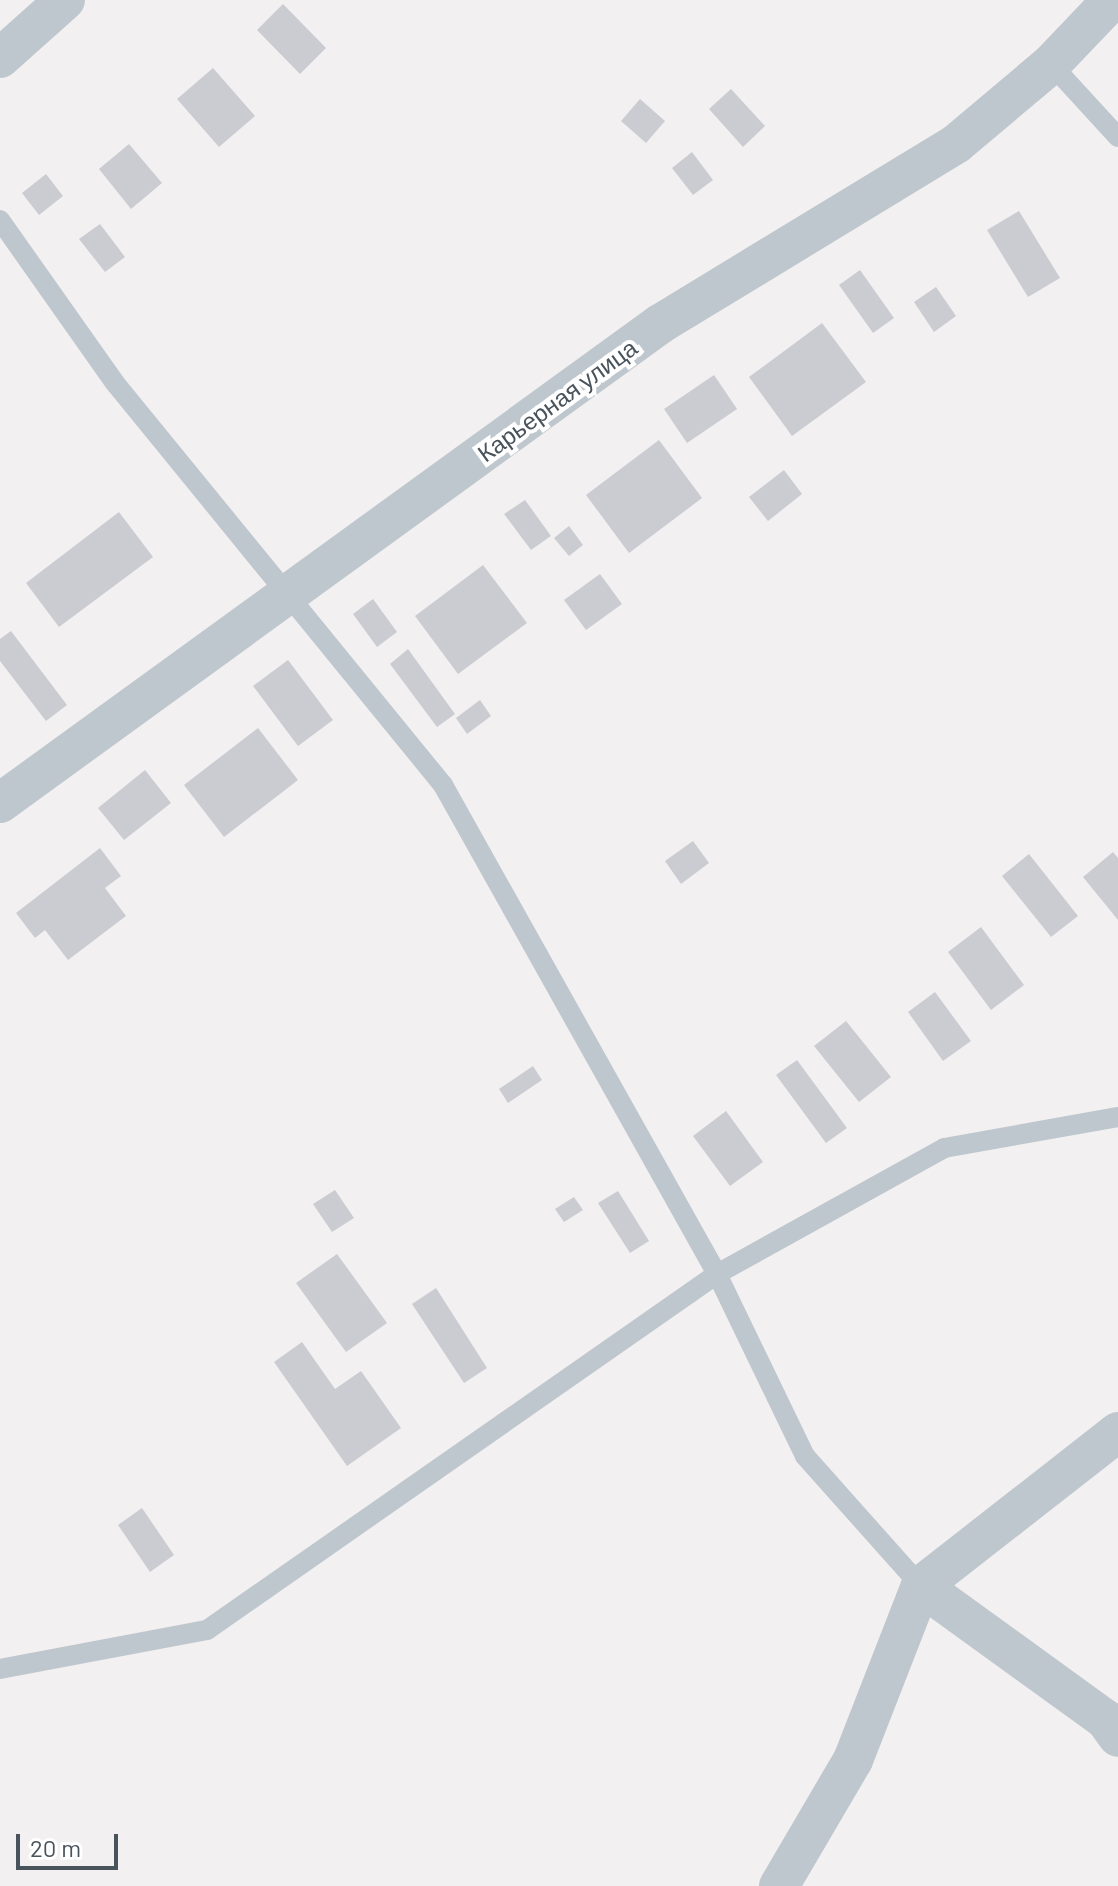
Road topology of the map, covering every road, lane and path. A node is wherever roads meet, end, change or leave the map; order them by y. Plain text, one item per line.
1 (65, 0) edge
2 (1112, 0) edge
3 (0, 58) edge
4 (1051, 64) junction
5 (1118, 137) edge
6 (0, 220) edge
7 (287, 598) junction
8 (0, 803) edge
9 (1118, 1117) edge
10 (717, 1274) junction
11 (1118, 1432) edge
12 (921, 1586) junction
13 (0, 1669) edge
14 (1114, 1717) edge
15 (779, 1886) edge

1 - 3 street
2 - 4 street, Карьерная улица
4 - 5 lane
4 - 7 street, Карьерная улица
6 - 7 lane
7 - 8 street, Карьерная улица
7 - 10 lane
9 - 10 lane
10 - 12 lane
10 - 13 lane
11 - 12 street
12 - 14 street
12 - 15 street

